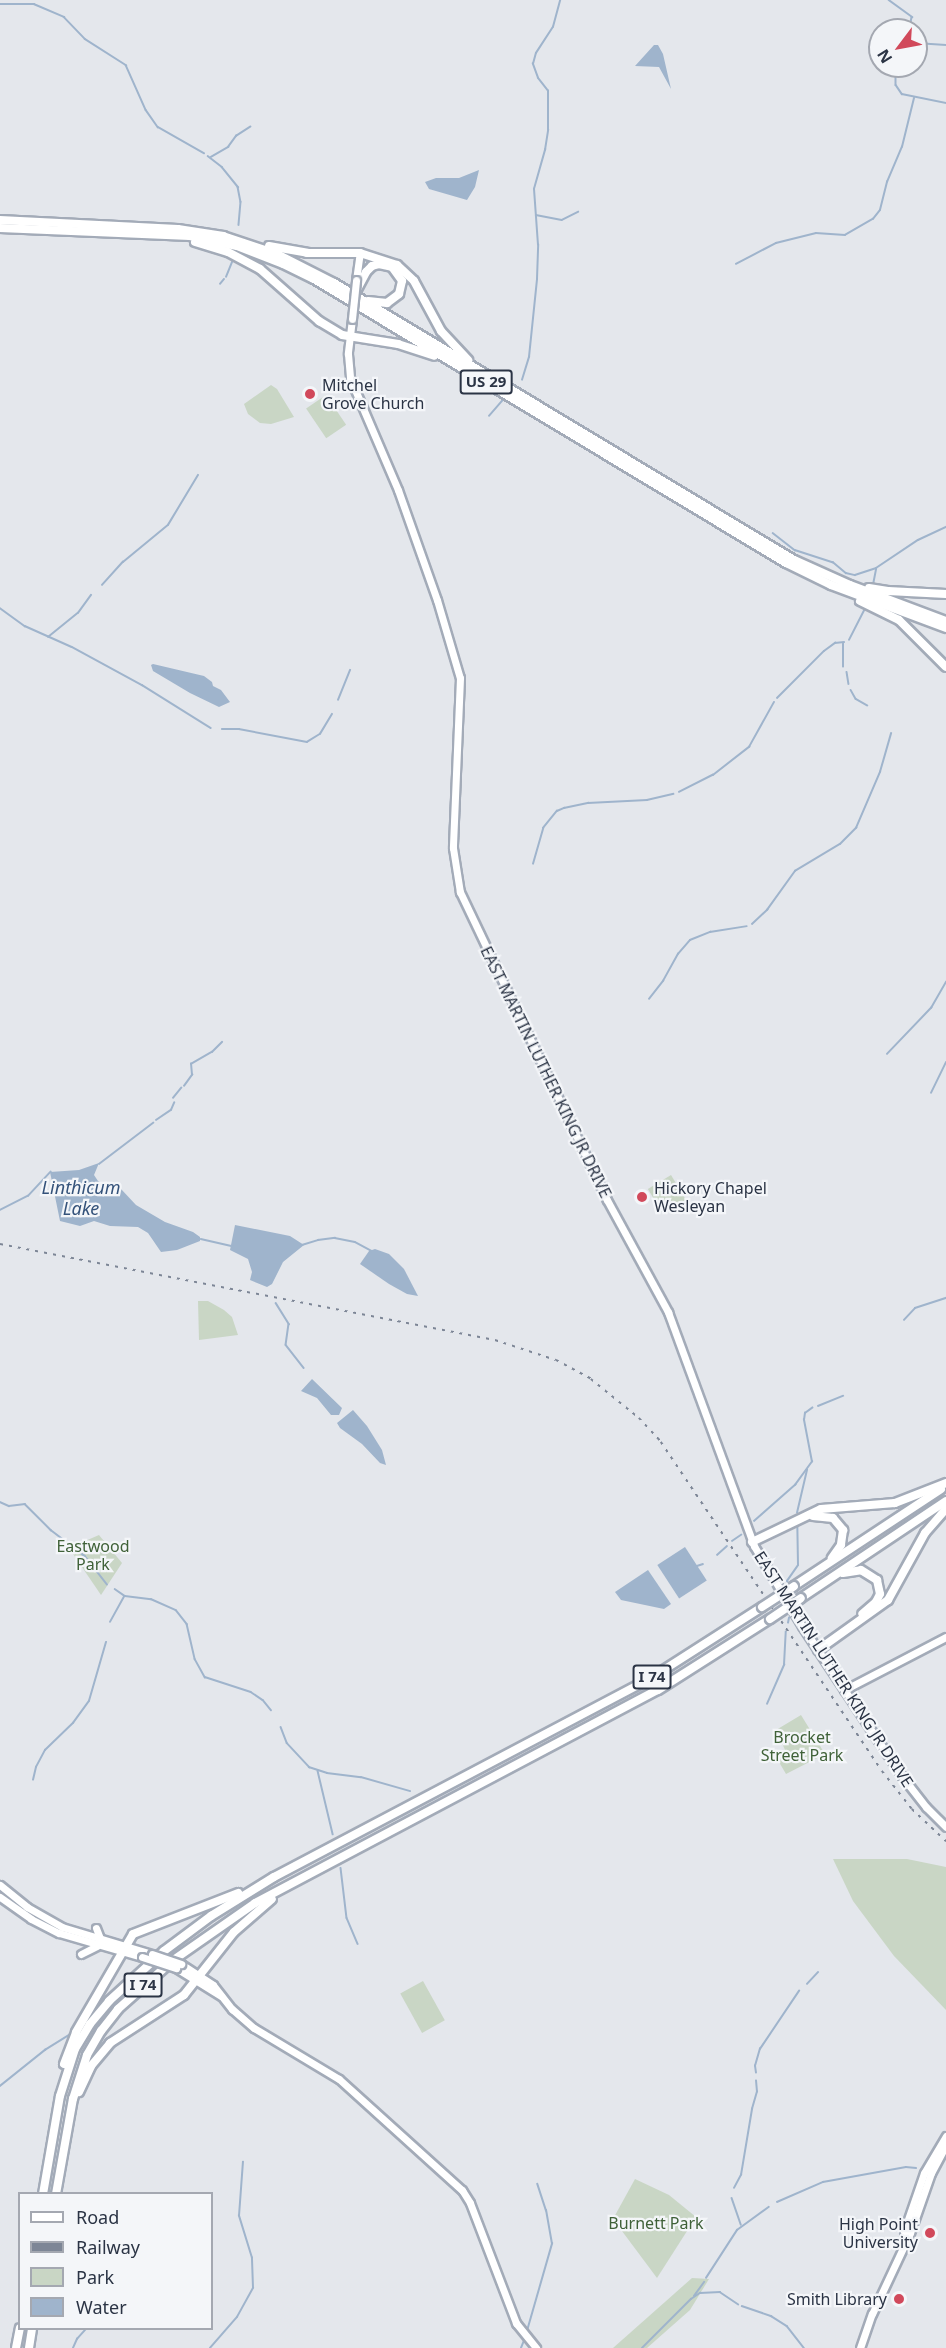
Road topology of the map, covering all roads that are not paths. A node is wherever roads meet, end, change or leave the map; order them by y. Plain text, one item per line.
1 (0, 220) edge
2 (0, 228) edge
3 (150, 234) junction
4 (223, 236) junction
5 (360, 253) junction
6 (355, 288) junction
7 (351, 337) junction
8 (474, 375) junction
9 (500, 383) junction
10 (835, 579) junction
11 (820, 580) junction
12 (946, 594) edge
13 (946, 621) edge
14 (946, 628) edge
15 (946, 667) edge
16 (946, 1485) edge
17 (946, 1501) edge
18 (946, 1509) edge
19 (753, 1544) junction
20 (821, 1568) junction
21 (829, 1580) junction
22 (946, 1637) edge
23 (817, 1648) junction
24 (844, 1690) junction
25 (946, 1827) edge
26 (274, 1877) junction
27 (294, 1883) junction
28 (0, 1885) edge
29 (0, 1897) edge
30 (96, 1928) dead end
31 (78, 1941) junction
32 (99, 1943) junction
33 (123, 1949) junction
34 (199, 1978) junction
35 (58, 2106) junction
36 (946, 2136) edge
37 (64, 2144) junction
38 (946, 2145) edge
39 (43, 2192) edge
40 (56, 2192) edge
41 (906, 2239) junction
42 (20, 2330) edge
43 (32, 2330) edge
44 (16, 2348) edge
45 (29, 2348) edge
46 (536, 2348) edge
47 (860, 2348) edge

1 - 4 highway, US 29
2 - 3 highway, US 29
3 - 7 highway
3 - 8 highway, US 29
4 - 5 highway
4 - 6 highway, US 29
5 - 6 main road, EAST MARTIN LUTHER KING JR DRIVE
5 - 9 highway
6 - 6 highway
6 - 7 main road, EAST MARTIN LUTHER KING JR DRIVE, bridge
6 - 9 highway, US 29
7 - 8 highway
7 - 19 main road, EAST MARTIN LUTHER KING JR DRIVE
8 - 11 highway, US 29
9 - 10 highway, US 29
10 - 12 highway
10 - 13 highway, US 29
11 - 14 highway, US 29
11 - 15 highway
16 - 19 highway
16 - 20 highway, I 74
17 - 21 highway, I 74
18 - 23 highway
19 - 20 highway
19 - 23 main road, EAST MARTIN LUTHER KING JR DRIVE
20 - 26 highway, I 74, bridge
21 - 23 highway
21 - 27 highway, I 74, bridge
22 - 24 main road
23 - 24 main road, EAST MARTIN LUTHER KING JR DRIVE
24 - 25 main road, EAST MARTIN LUTHER KING JR DRIVE
26 - 33 highway
26 - 35 highway, I 74
27 - 34 highway
27 - 37 highway, I 74
28 - 32 main road
29 - 31 main road
30 - 32 main road
31 - 32 main road
31 - 32 main road
32 - 33 main road
33 - 34 main road, bridge
33 - 35 highway
34 - 37 highway
34 - 46 main road
35 - 39 highway, I 74
36 - 41 main road
37 - 40 highway, I 74
38 - 41 main road
41 - 47 main road
42 - 44 highway
43 - 45 highway

